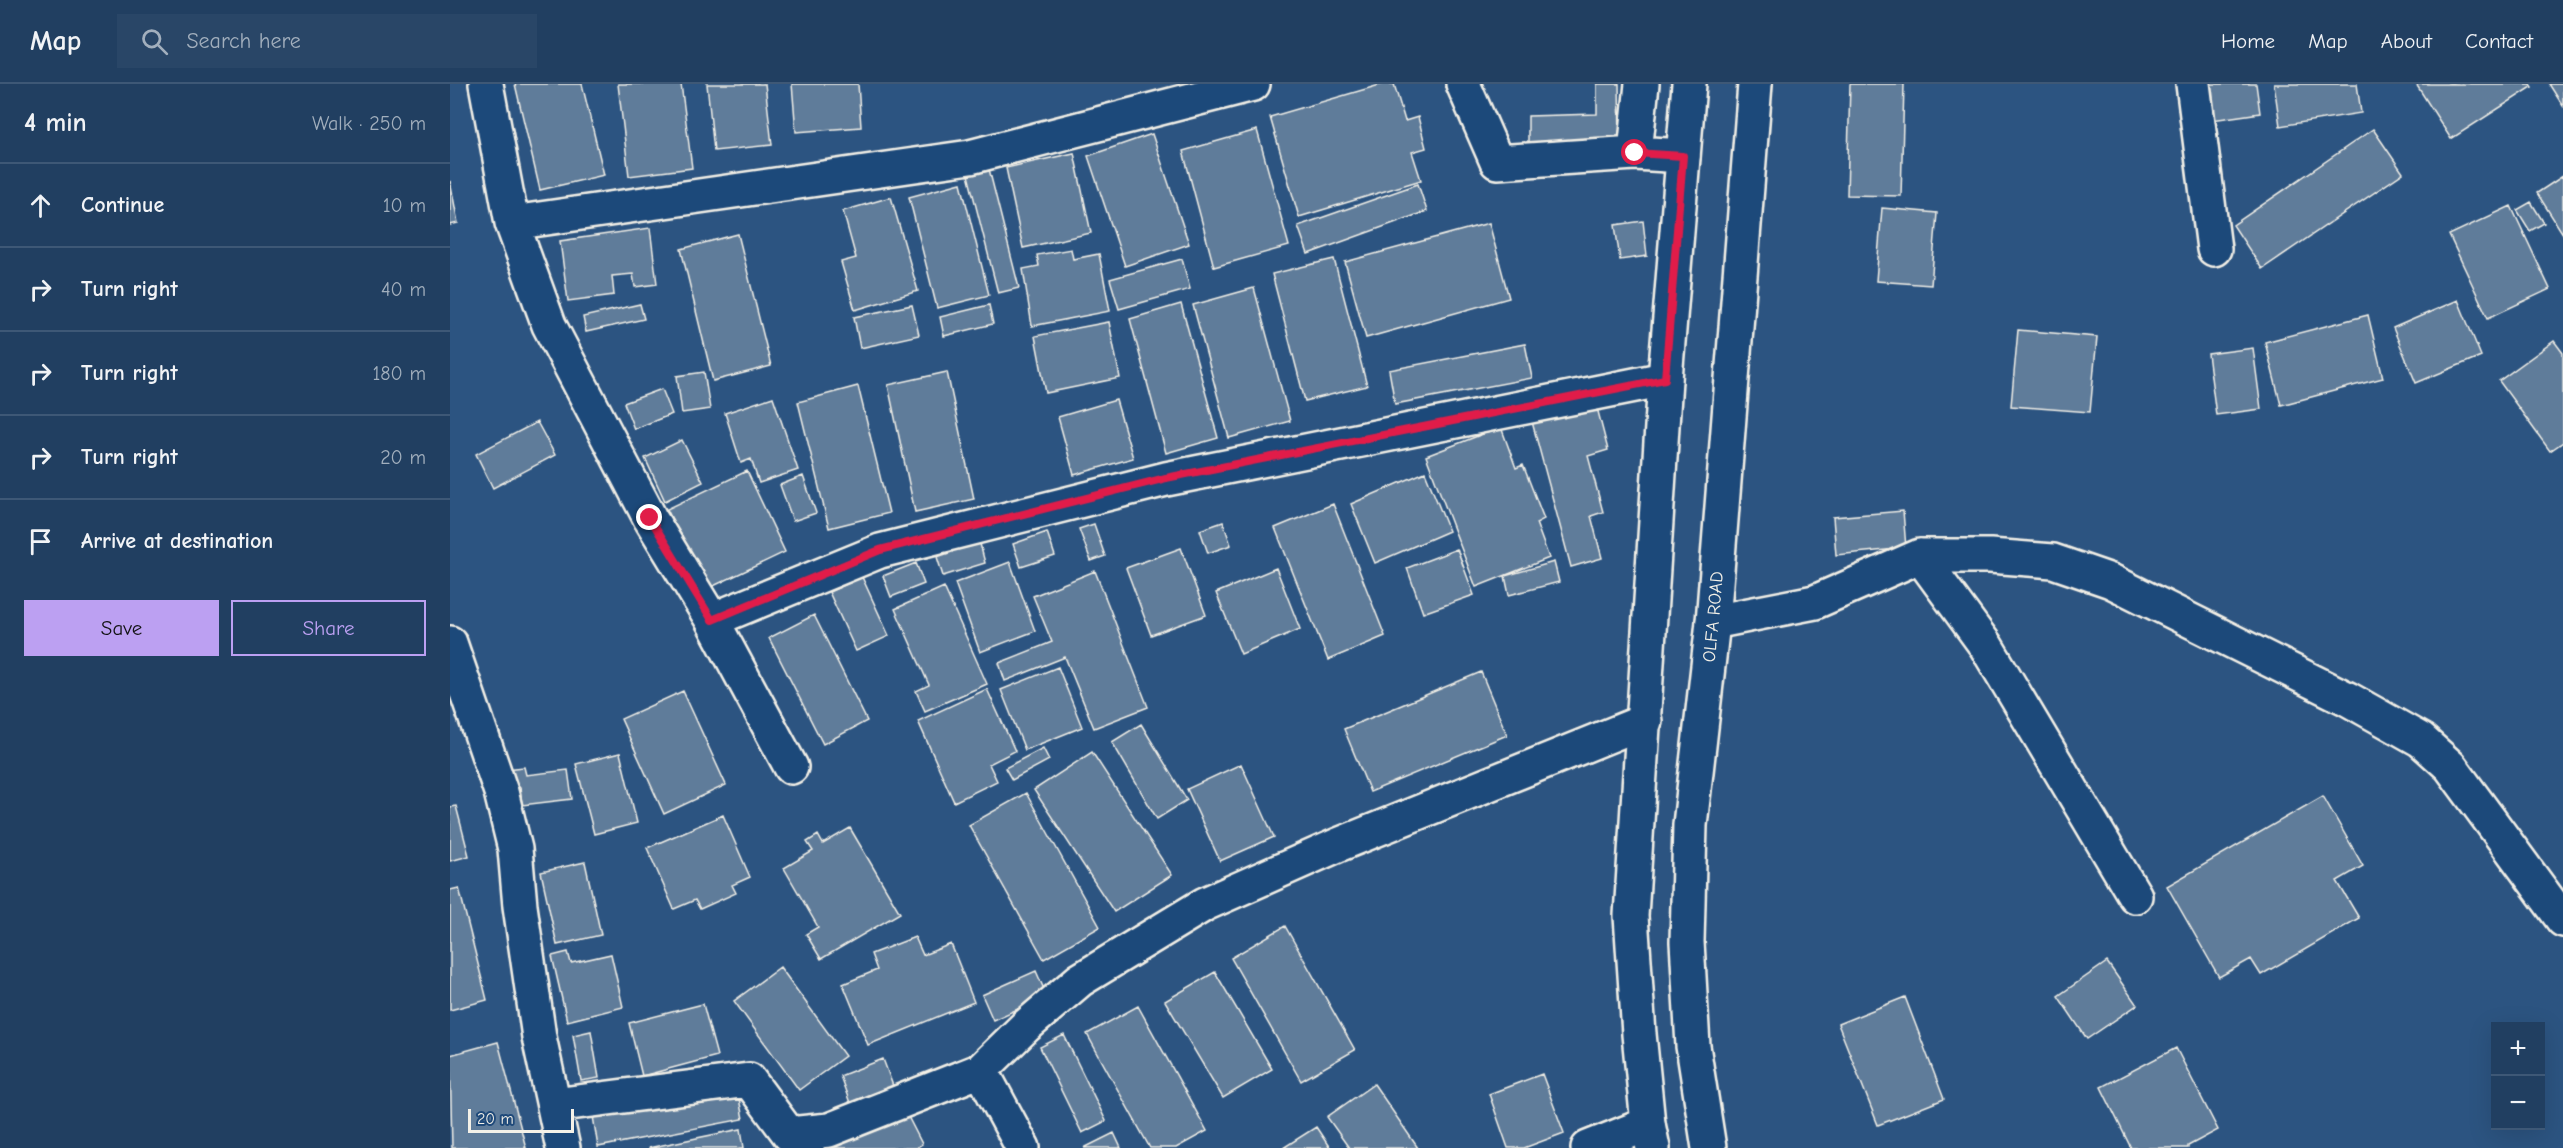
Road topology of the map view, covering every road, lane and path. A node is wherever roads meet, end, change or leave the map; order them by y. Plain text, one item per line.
1 (486, 84) edge
2 (1253, 84) edge
3 (1463, 84) edge
4 (1642, 84) edge
5 (1689, 84) edge
6 (1755, 84) edge
7 (2193, 84) edge
8 (1635, 153) junction
9 (1683, 156) junction
10 (512, 223) junction
11 (2214, 249) dead end
12 (1665, 379) junction
13 (1920, 556) junction
14 (712, 620) junction
15 (1713, 622) junction
16 (450, 643) edge
17 (1645, 721) junction
18 (791, 767) dead end
19 (2135, 896) dead end
20 (2563, 920) edge
21 (981, 1070) junction
22 (554, 1105) junction
23 (1650, 1136) edge
24 (799, 1141) edge
25 (563, 1148) edge
26 (1023, 1148) edge
27 (1588, 1148) edge
28 (1709, 1148) edge

1 - 10 street
2 - 10 street
3 - 8 street
4 - 8 street
5 - 9 street
6 - 15 street, OLFA ROAD
7 - 11 street
8 - 9 street
9 - 12 street
10 - 14 street
12 - 14 street
12 - 17 street
13 - 15 street
13 - 19 street
13 - 20 street
14 - 18 street
15 - 28 street, OLFA ROAD
16 - 22 street
17 - 21 street
17 - 23 street
21 - 24 street
21 - 26 street
22 - 24 street
22 - 25 street
23 - 27 street

